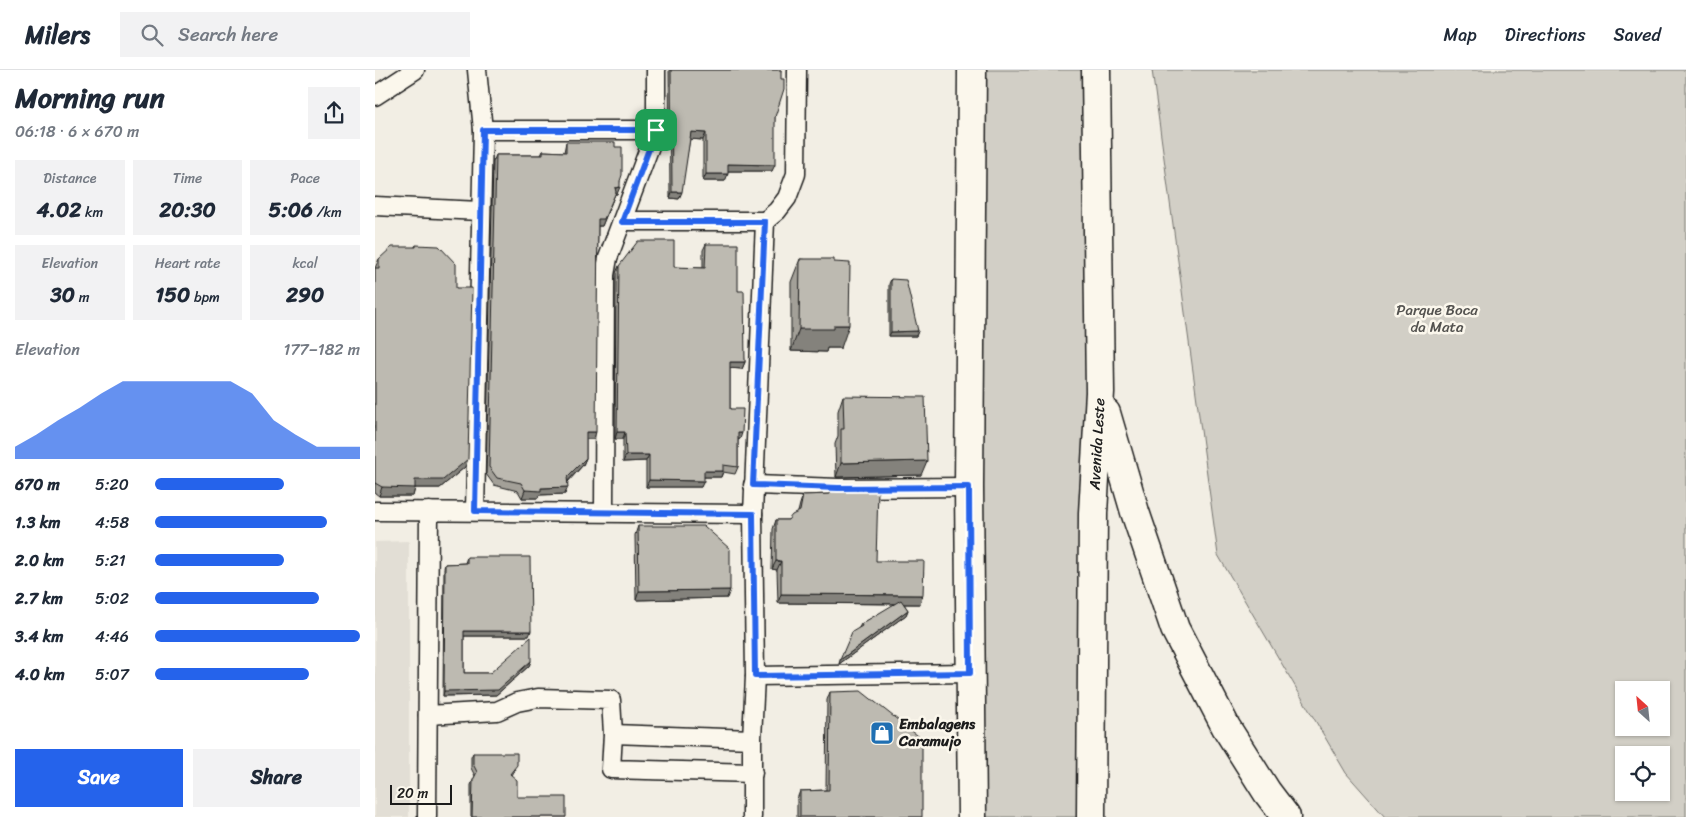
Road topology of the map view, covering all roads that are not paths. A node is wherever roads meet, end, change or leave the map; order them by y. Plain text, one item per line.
1 (415, 70) edge
2 (477, 70) edge
3 (656, 70) edge
4 (797, 70) edge
5 (972, 70) edge
6 (1096, 70) edge
7 (375, 96) edge
8 (483, 130) junction
9 (656, 130) junction
10 (375, 206) edge
11 (480, 211) junction
12 (622, 222) junction
13 (765, 222) junction
14 (1099, 392) junction
15 (753, 485) junction
16 (969, 487) junction
17 (375, 511) edge
18 (429, 511) junction
19 (475, 511) junction
20 (604, 512) junction
21 (753, 514) junction
22 (970, 673) junction
23 (755, 676) junction
24 (428, 714) junction
25 (613, 734) junction
26 (752, 739) junction
27 (753, 772) junction
28 (427, 817) edge
29 (752, 817) edge
30 (972, 817) edge
31 (1091, 817) edge
32 (1286, 817) edge

1 - 7 street
2 - 8 street
3 - 9 street
4 - 13 street
5 - 16 main road
6 - 14 main road, Avenida Leste
8 - 9 street
8 - 11 street
9 - 12 street
10 - 11 street
11 - 19 street
12 - 13 street
12 - 20 street
13 - 15 street
14 - 31 main road, Avenida Leste
14 - 32 main road
15 - 16 street
15 - 21 street
16 - 22 main road
17 - 18 street
18 - 19 street
18 - 24 street
19 - 20 street
20 - 21 street
21 - 23 street
22 - 23 street
22 - 30 main road
23 - 26 street
24 - 25 street
24 - 28 street
25 - 26 street
25 - 27 street
26 - 27 street
27 - 29 street

